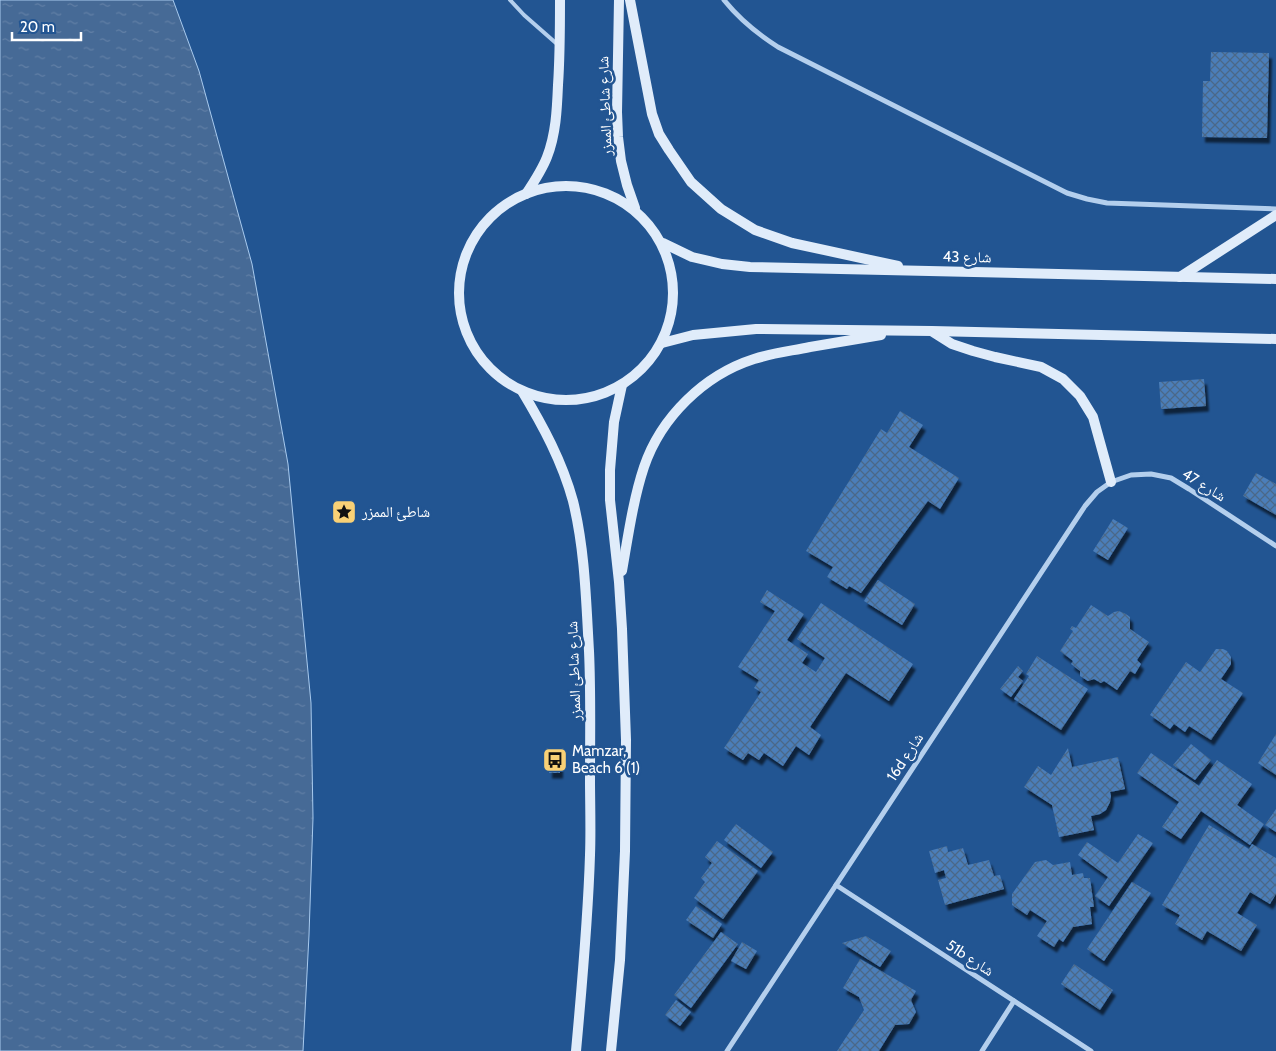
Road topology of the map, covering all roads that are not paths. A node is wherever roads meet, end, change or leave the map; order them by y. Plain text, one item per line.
1 (510, 0) edge
2 (560, 0) edge
3 (619, 0) edge
4 (630, 0) edge
5 (724, 0) edge
6 (560, 47) junction
7 (526, 194) junction
8 (635, 208) junction
9 (1276, 209) edge
10 (1276, 215) edge
11 (662, 243) junction
12 (921, 272) junction
13 (1180, 277) junction
14 (1276, 279) edge
15 (907, 331) junction
16 (932, 331) junction
17 (1276, 338) edge
18 (662, 343) junction
19 (622, 385) junction
20 (522, 391) junction
21 (1111, 482) junction
22 (1276, 546) edge
23 (619, 582) junction
24 (836, 886) junction
25 (1014, 1001) junction
26 (576, 1051) edge
27 (612, 1051) edge
28 (727, 1051) edge
29 (982, 1051) edge
30 (1092, 1051) edge

1 - 6 lane
2 - 6 main road
3 - 8 main road, شارع شاطئ الممزر
4 - 12 main road
5 - 9 street
6 - 7 main road
7 - 8 main road
7 - 20 main road
8 - 11 main road
10 - 13 main road
11 - 12 main road, شارع 43
11 - 18 main road
12 - 13 main road, شارع 43
13 - 14 main road, شارع 43
15 - 16 main road
15 - 18 main road
15 - 23 main road
16 - 17 main road
16 - 21 main road
18 - 19 main road
19 - 20 main road
19 - 23 main road
20 - 26 main road, شارع شاطئ الممزر
21 - 22 street, شارع 47
21 - 24 street, 16d شارع
23 - 27 main road
24 - 25 street, 51b شارع
24 - 28 street, 16d شارع
25 - 29 street
25 - 30 street, 51b شارع

